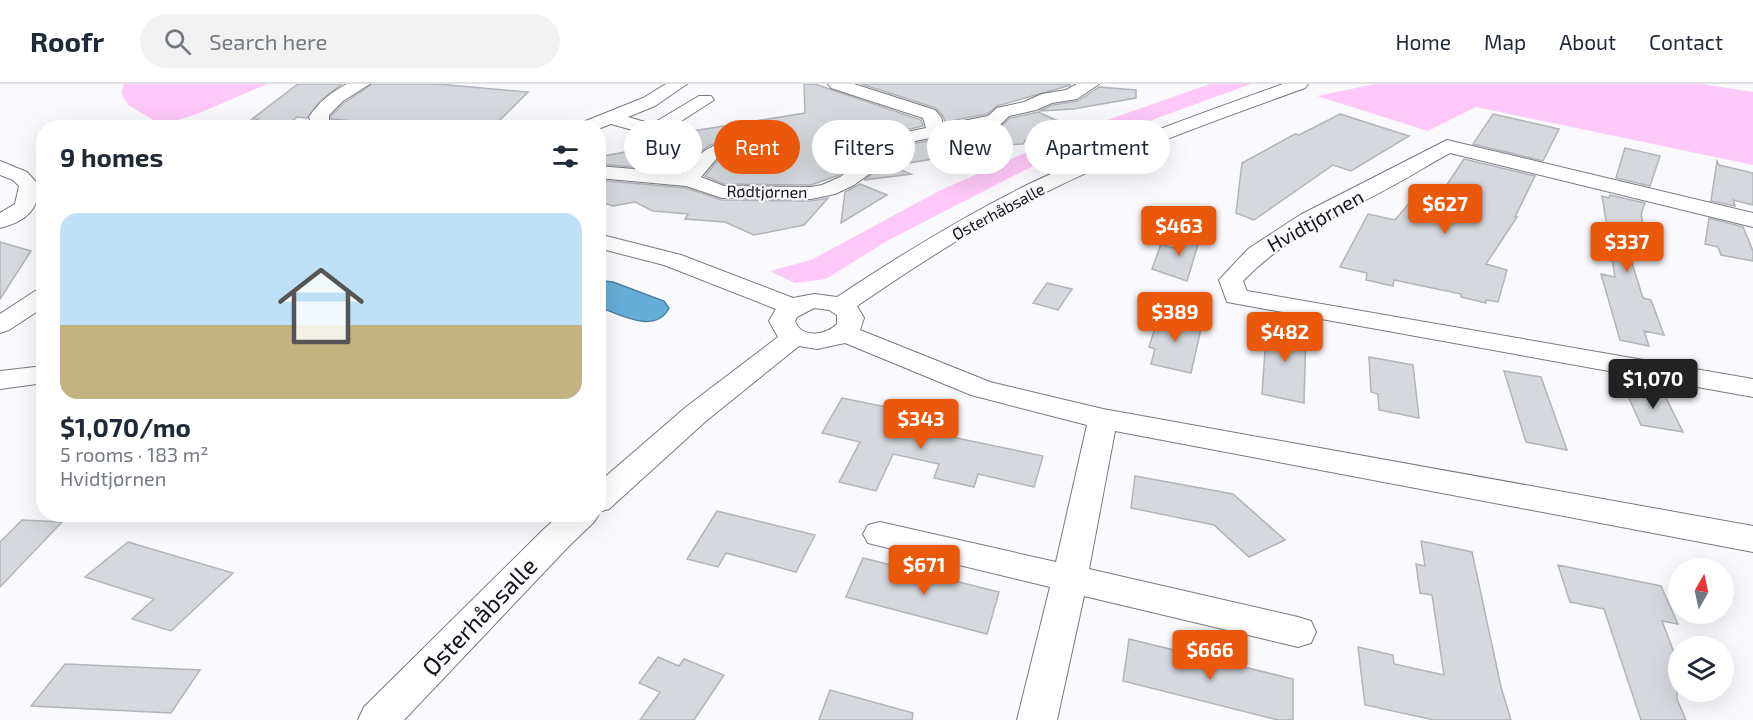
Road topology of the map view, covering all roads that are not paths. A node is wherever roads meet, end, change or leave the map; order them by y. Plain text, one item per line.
1 (361, 84) edge
2 (642, 84) edge
3 (837, 84) edge
4 (1090, 84) edge
5 (1299, 84) edge
6 (674, 87) edge
7 (705, 100) dead end
8 (610, 118) junction
9 (319, 120) edge
10 (605, 120) edge
11 (932, 120) edge
12 (994, 120) edge
13 (927, 133) edge
14 (714, 152) edge
15 (0, 166) edge
16 (606, 173) edge
17 (689, 180) junction
18 (1753, 220) edge
19 (0, 221) edge
20 (606, 242) edge
21 (36, 301) edge
22 (792, 308) junction
23 (842, 319) junction
24 (0, 325) edge
25 (795, 337) junction
26 (36, 375) edge
27 (0, 380) edge
28 (1753, 388) edge
29 (1103, 419) junction
30 (606, 494) edge
31 (574, 522) edge
32 (880, 534) dead end
33 (1753, 539) edge
34 (1070, 579) junction
35 (1298, 632) dead end
36 (378, 720) edge
37 (1037, 720) edge

1 - 9 street
2 - 6 street
3 - 11 street
4 - 12 street, Rødtjørnen
5 - 23 street, Østerhåbsalle
6 - 8 street
7 - 8 street
8 - 10 street
13 - 17 street, Rødtjørnen
14 - 17 street
15 - 19 street
16 - 17 street, Rødtjørnen
18 - 28 street, Hvidtjørnen
20 - 22 street
21 - 24 street
22 - 23 street
22 - 25 street
23 - 25 street
23 - 29 street
25 - 30 street
26 - 27 street
29 - 33 street
29 - 34 street
31 - 36 street, Østerhåbsalle
32 - 34 street
34 - 35 street
34 - 37 street

